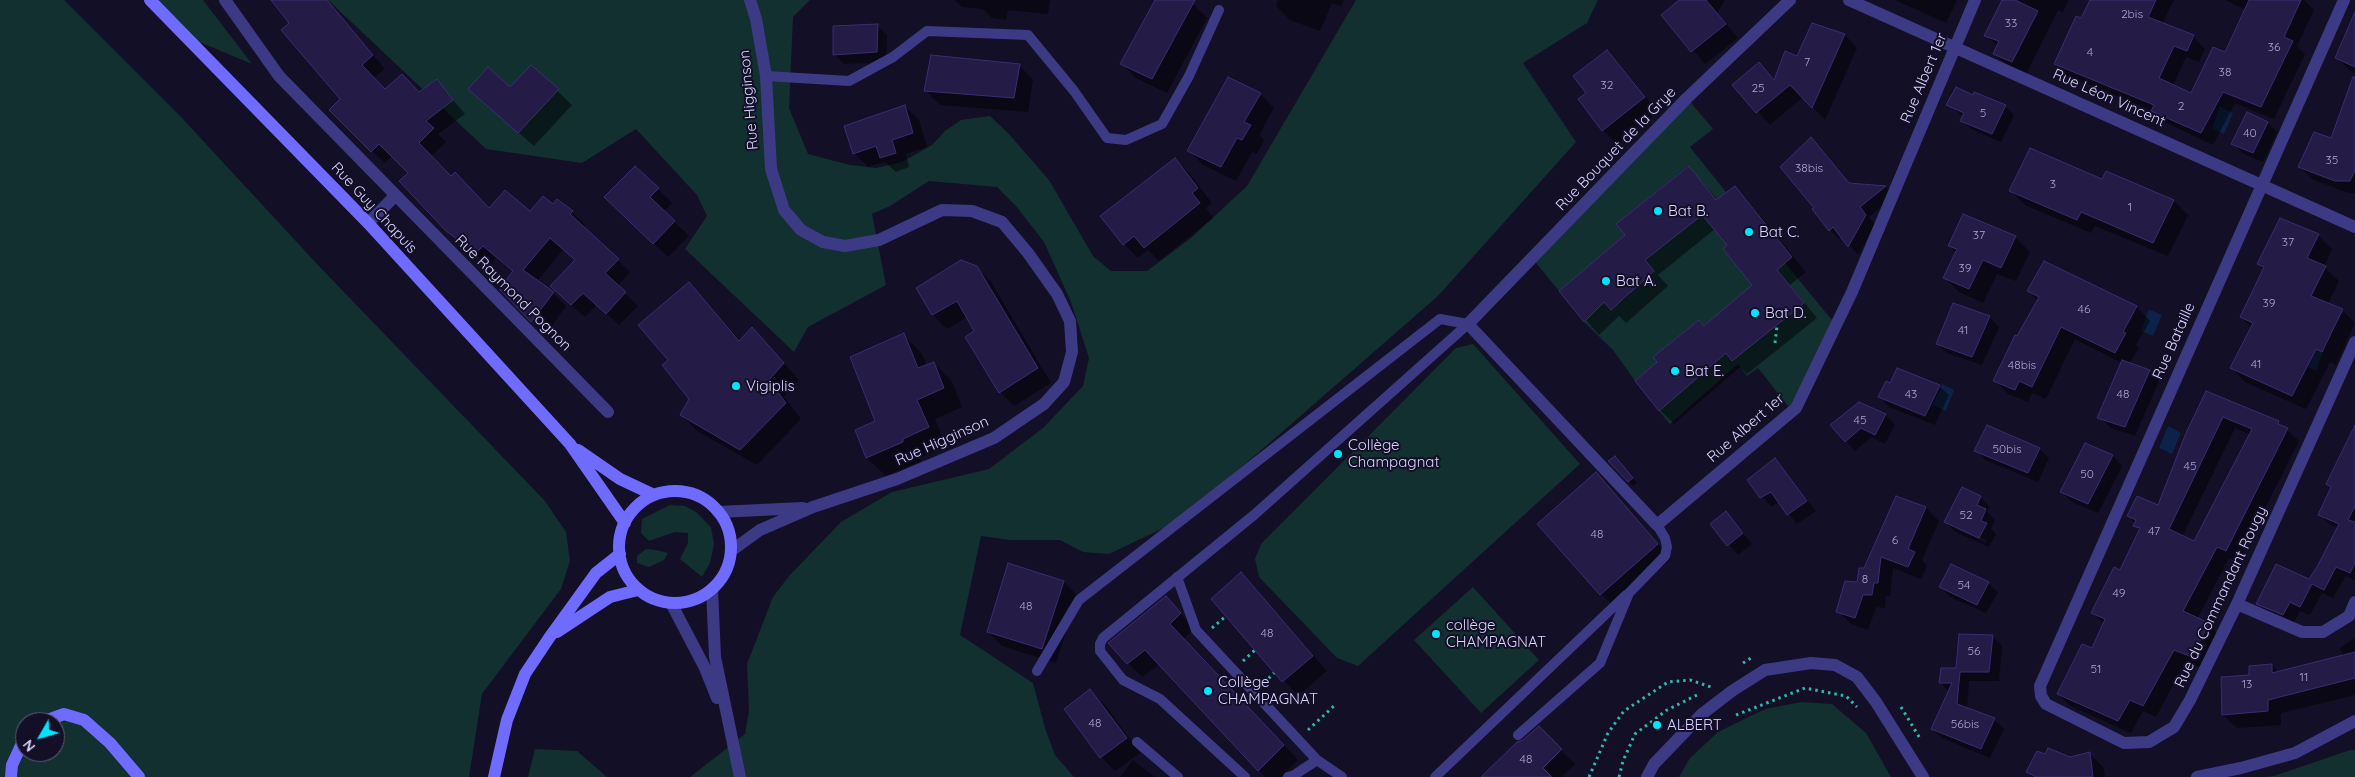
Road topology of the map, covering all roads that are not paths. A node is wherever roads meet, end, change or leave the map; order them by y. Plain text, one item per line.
1 (150, 0) edge
2 (225, 0) edge
3 (750, 0) edge
4 (1790, 0) edge
5 (1850, 0) edge
6 (1975, 0) edge
7 (2344, 0) edge
8 (1219, 10) dead end
9 (1954, 47) junction
10 (766, 76) junction
11 (2261, 184) junction
12 (395, 196) junction
13 (368, 223) junction
14 (2355, 227) edge
15 (1468, 324) junction
16 (2355, 342) edge
17 (608, 412) dead end
18 (570, 444) junction
19 (654, 495) junction
20 (813, 507) junction
21 (718, 512) junction
22 (624, 523) junction
23 (1657, 526) junction
24 (731, 551) junction
25 (620, 554) junction
26 (1177, 577) junction
27 (712, 589) junction
28 (638, 590) junction
29 (1629, 593) junction
30 (2355, 602) edge
31 (671, 603) junction
32 (2237, 604) junction
33 (549, 638) junction
34 (1038, 671) dead end
35 (2041, 696) joint
36 (65, 714) edge
37 (2354, 722) edge
38 (728, 727) junction
39 (1894, 732) junction
40 (1518, 734) dead end
41 (1137, 742) dead end
42 (15, 759) edge
43 (1317, 760) junction
44 (11, 777) edge
45 (139, 777) edge
46 (494, 777) edge
47 (740, 777) edge
48 (1178, 777) edge
49 (1245, 777) edge
50 (1291, 777) edge
51 (1342, 777) edge
52 (1435, 777) edge
53 (1647, 777) edge
54 (1914, 777) edge
55 (1924, 777) edge
56 (2197, 777) edge

1 - 13 main road, Rue Guy Chapuis
2 - 12 street, Rue Raymond Pognon
3 - 10 street, Rue Higginson
4 - 15 street, Rue Bouquet de la Grye
5 - 9 street, Rue Léon Vincent
6 - 9 street, Rue Albert 1er
7 - 11 street, Rue Bataille
8 - 10 lane
9 - 11 street, Rue Léon Vincent
9 - 23 street, Rue Albert 1er
10 - 20 street, Rue Higginson
11 - 14 street, Rue Léon Vincent
11 - 35 street, Rue Bataille
12 - 13 street
12 - 17 street, Rue Raymond Pognon
13 - 18 main road, Rue Guy Chapuis
15 - 23 street
15 - 26 lane
15 - 34 lane
16 - 32 street, Rue du Commandant Rougy
18 - 19 main road, Rue Guy Chapuis
18 - 22 main road, Rue Guy Chapuis
19 - 21 main road
19 - 22 main road
20 - 21 street, Rue Higginson
20 - 24 street, Rue Higginson
21 - 24 main road
22 - 25 main road
23 - 29 lane
24 - 27 main road
25 - 28 main road
25 - 33 main road
26 - 43 lane
26 - 49 lane
27 - 31 main road
27 - 38 street
28 - 31 main road
28 - 33 main road
29 - 40 lane
29 - 52 lane
30 - 32 street
31 - 38 street
32 - 35 street, Rue du Commandant Rougy
33 - 46 main road
36 - 45 main road
37 - 56 street
38 - 47 street
39 - 53 street
39 - 54 street
39 - 55 street
41 - 48 lane
42 - 44 main road
43 - 50 lane
43 - 51 lane

